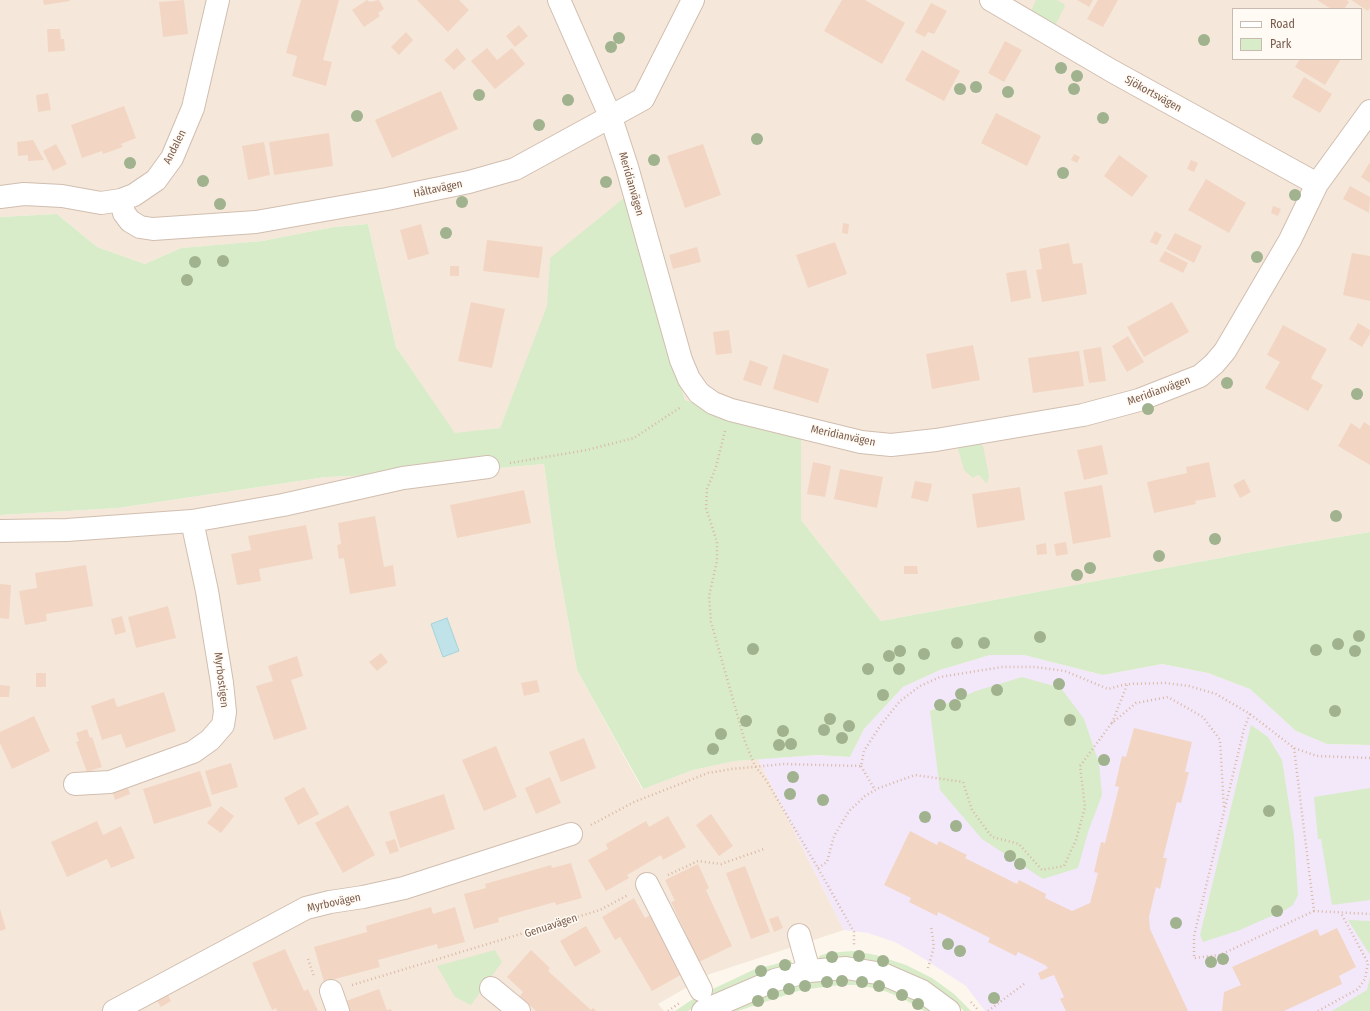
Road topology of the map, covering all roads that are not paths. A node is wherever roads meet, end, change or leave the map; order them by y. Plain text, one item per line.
1 (218, 0) edge
2 (559, 0) edge
3 (693, 0) edge
4 (991, 0) edge
5 (1370, 111) edge
6 (611, 118) junction
7 (1317, 184) junction
8 (0, 197) edge
9 (121, 200) junction
10 (488, 467) road end
11 (192, 521) junction
12 (0, 531) edge
13 (75, 784) dead end
14 (571, 834) road end
15 (647, 884) road end
16 (799, 935) dead end
17 (809, 971) junction
18 (491, 988) dead end
19 (702, 1000) edge
20 (114, 1011) edge
21 (519, 1011) edge
22 (949, 1011) edge

1 - 9 street, Andalen
2 - 6 street, Meridianvägen
3 - 6 street, Håltavägen
4 - 7 street, Sjökortsvägen
5 - 7 street, Meridianvägen
6 - 7 street, Meridianvägen
6 - 9 street, Håltavägen
8 - 9 street, Andalen
10 - 11 street
11 - 12 street
11 - 13 street, Myrbostigen
14 - 20 street, Myrbovägen
15 - 19 street
16 - 17 street
17 - 19 street
17 - 22 street
18 - 21 street

